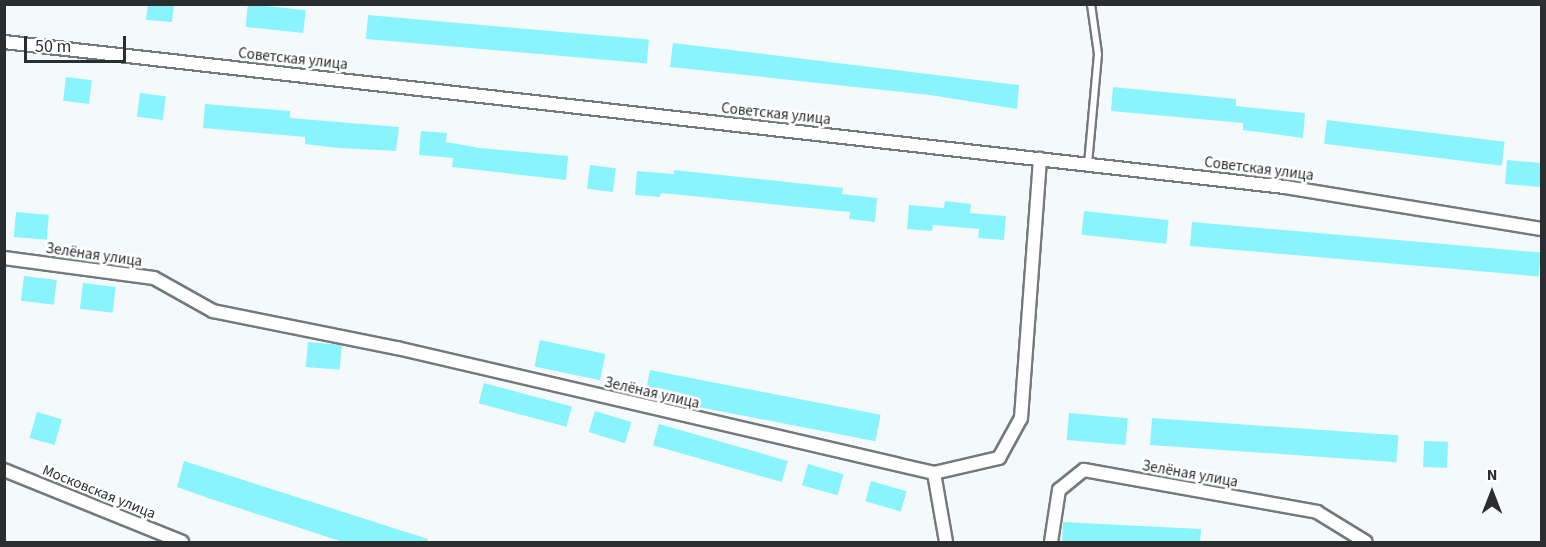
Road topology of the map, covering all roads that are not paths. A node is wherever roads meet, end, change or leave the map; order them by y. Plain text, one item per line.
1 (1091, 4) edge
2 (4, 42) edge
3 (1040, 159) junction
4 (1088, 164) junction
5 (1542, 229) edge
6 (4, 258) edge
7 (4, 470) edge
8 (934, 473) junction
9 (182, 543) edge
10 (946, 543) edge
11 (1051, 543) edge
12 (1366, 543) edge

1 - 4 lane
2 - 3 street, Советская улица
3 - 4 street, Советская улица
3 - 8 street, Зелёная улица
4 - 5 street, Советская улица
6 - 8 street, Зелёная улица
7 - 9 street, Московская улица
8 - 10 street
11 - 12 street, Зелёная улица

